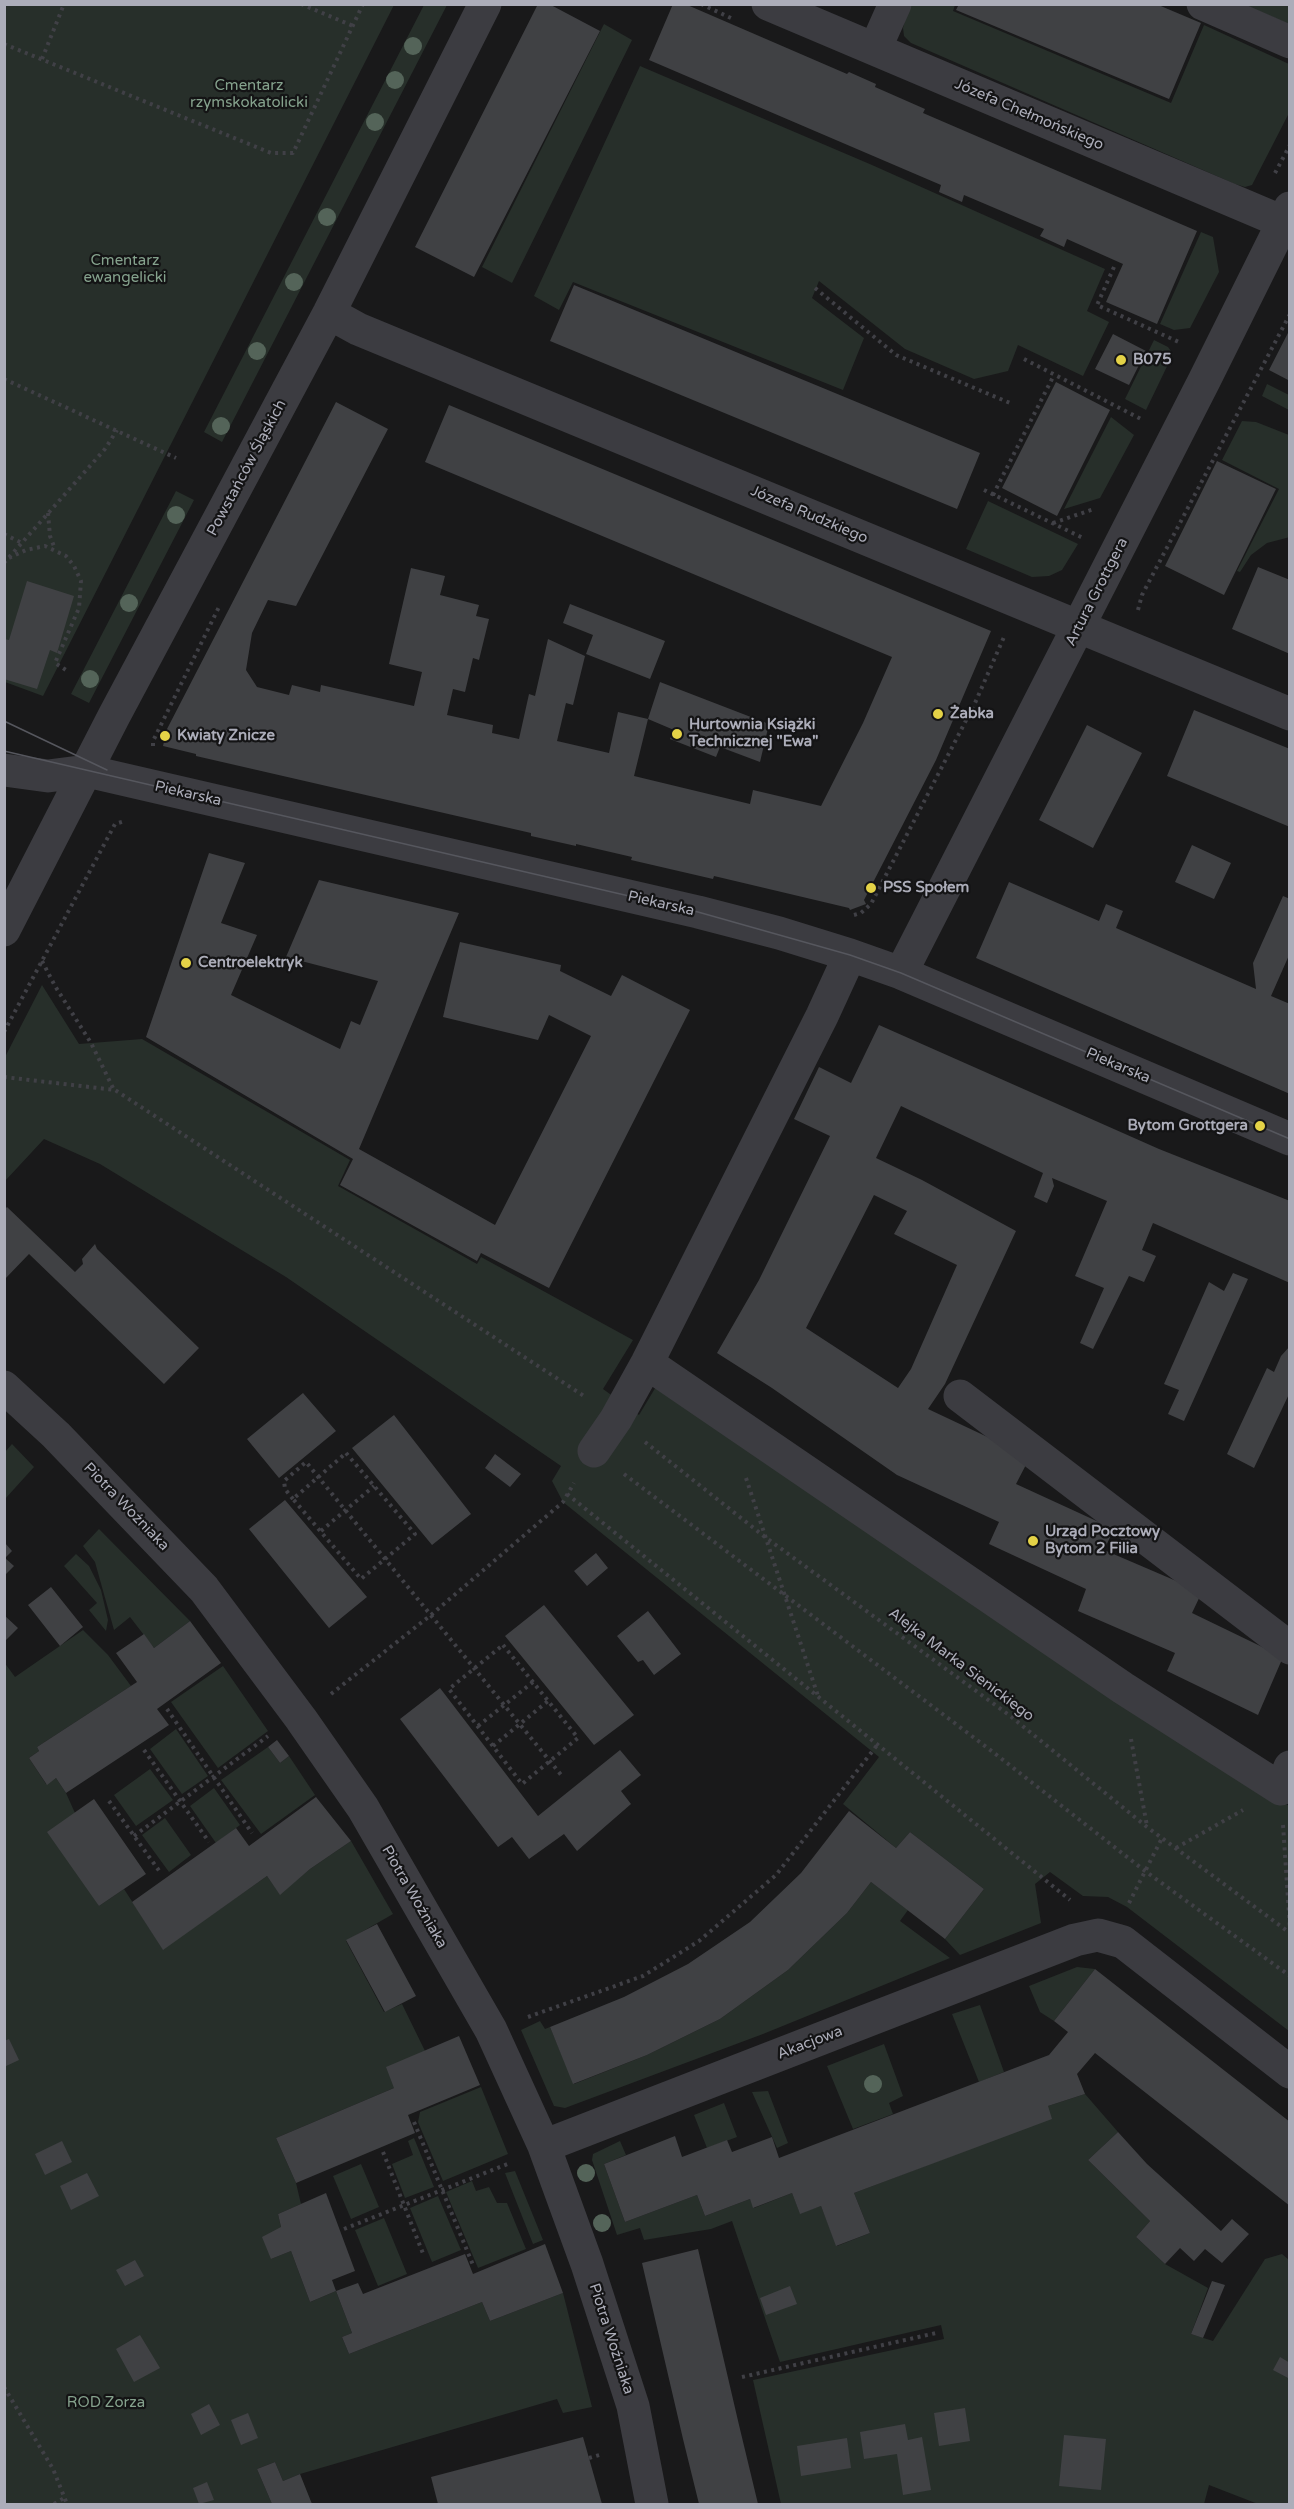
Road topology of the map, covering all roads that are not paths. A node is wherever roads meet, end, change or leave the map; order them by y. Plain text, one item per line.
1 (485, 4) edge
2 (768, 4) edge
3 (895, 4) edge
4 (1203, 4) edge
5 (1290, 42) edge
6 (875, 50) junction
7 (1287, 219) edge
8 (329, 313) junction
9 (1078, 628) junction
10 (1290, 714) edge
11 (4, 770) edge
12 (87, 771) junction
13 (4, 930) edge
14 (850, 955) junction
15 (901, 973) junction
16 (1290, 1139) edge
17 (647, 1363) junction
18 (4, 1387) edge
19 (960, 1396) dead end
20 (594, 1451) road end
21 (1290, 1648) edge
22 (1285, 1778) edge
23 (1290, 2072) edge
24 (530, 2153) junction
25 (652, 2505) edge

1 - 8 street, Powstańców Śląskich
2 - 6 street, Józefa Chełmońskiego
3 - 6 street
4 - 5 street
6 - 7 street, Józefa Chełmońskiego
7 - 9 street, Artura Grottgera
8 - 9 street, Józefa Rudzkiego
8 - 12 street, Powstańców Śląskich
9 - 10 street, Józefa Rudzkiego
9 - 15 street, Artura Grottgera
11 - 12 street, Piekarska
12 - 13 street, Powstańców Śląskich
12 - 14 street, Piekarska
14 - 15 street, Piekarska
14 - 17 street
15 - 16 street, Piekarska
17 - 20 street
17 - 22 street
18 - 24 street, Piotra Woźniaka
19 - 21 street
23 - 24 street, Akacjowa
24 - 25 street, Piotra Woźniaka

